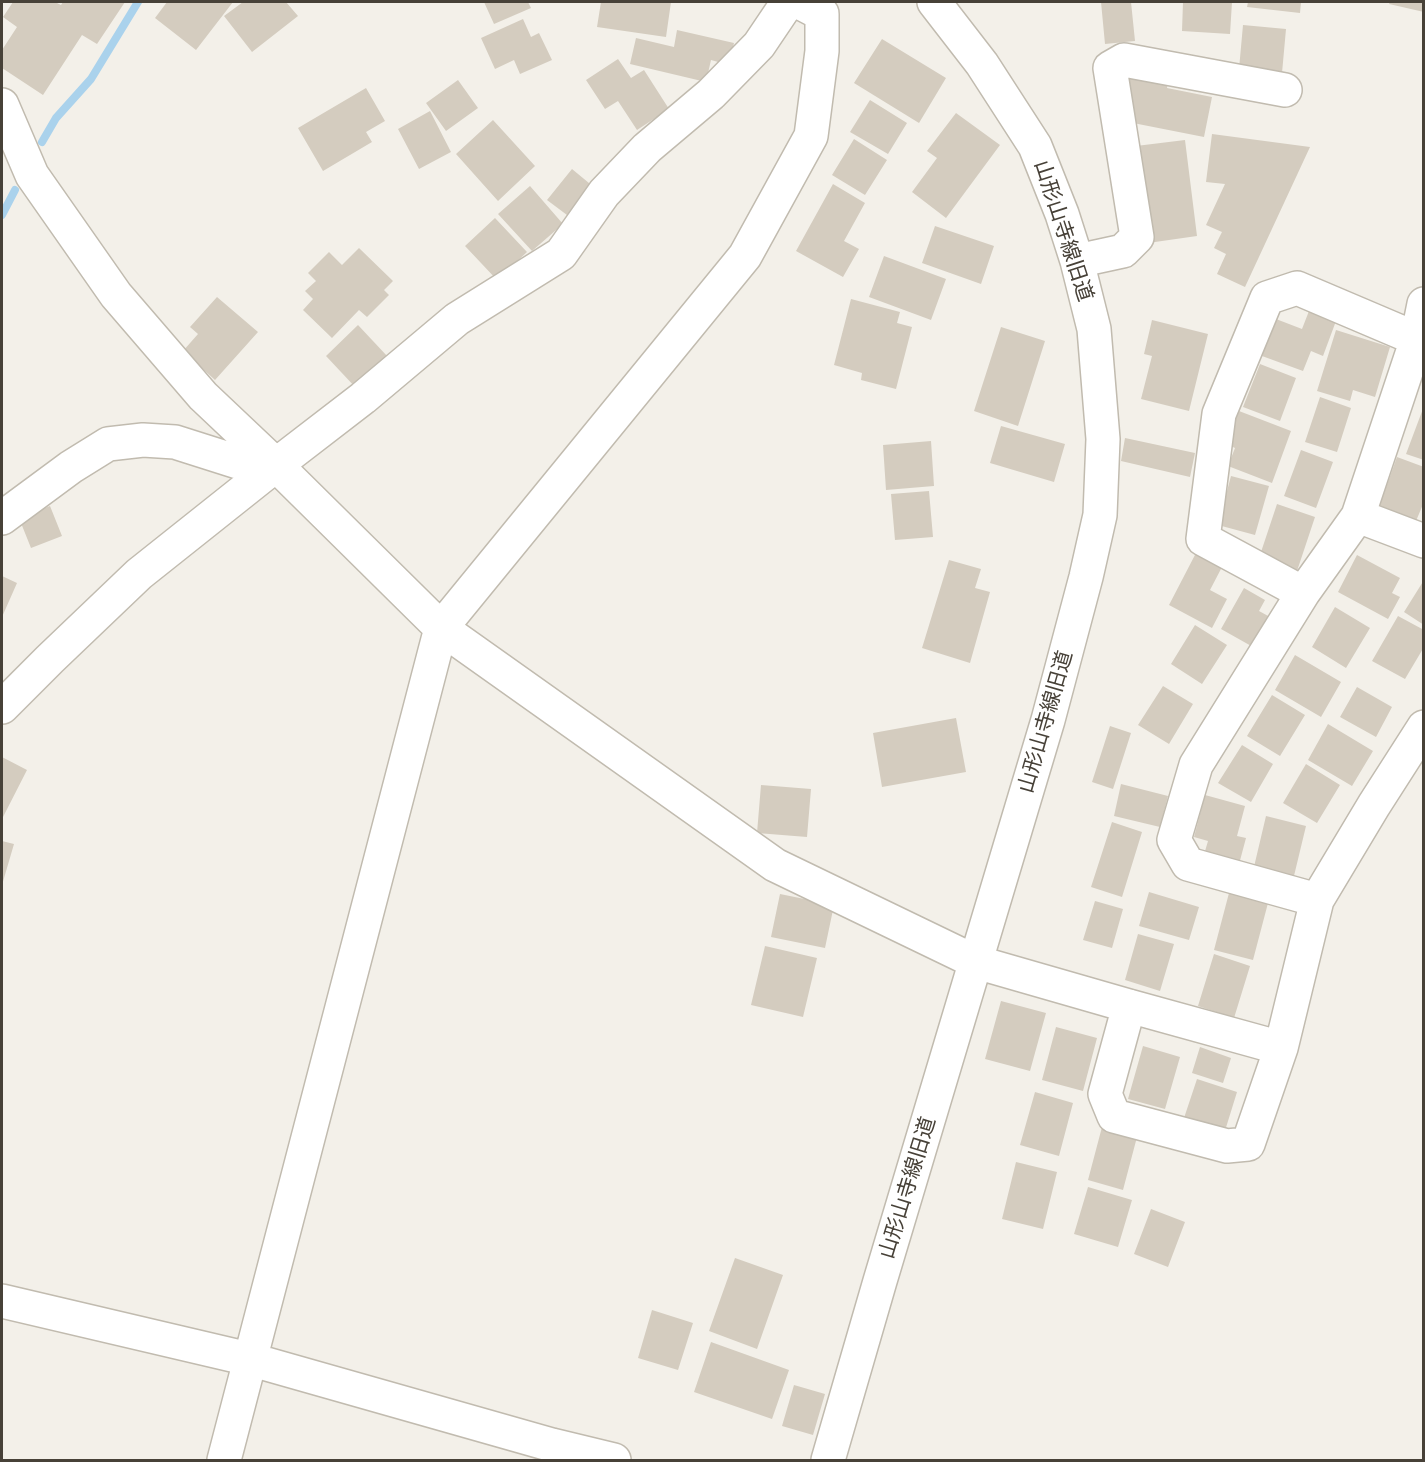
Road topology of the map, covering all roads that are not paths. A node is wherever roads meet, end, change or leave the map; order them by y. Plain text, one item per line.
1 (788, 2) edge
2 (799, 2) edge
3 (934, 2) edge
4 (1285, 90) dead end
5 (2, 105) edge
6 (1077, 261) junction
7 (1424, 304) edge
8 (1417, 339) junction
9 (276, 465) junction
10 (1358, 516) junction
11 (2, 518) edge
12 (1424, 541) edge
13 (1303, 593) junction
14 (441, 628) junction
15 (2, 708) edge
16 (1424, 727) edge
17 (1317, 900) junction
18 (976, 962) junction
19 (1129, 1006) junction
20 (1281, 1048) junction
21 (2, 1301) edge
22 (249, 1359) junction
23 (224, 1461) edge
24 (614, 1461) edge
25 (828, 1461) edge

1 - 9 street
2 - 14 street
3 - 6 street, 山形山寺線旧道
4 - 6 street
5 - 9 street
6 - 18 street, 山形山寺線旧道
7 - 8 street
8 - 10 street
8 - 13 street
9 - 11 street
9 - 14 street
9 - 15 street
10 - 12 street
10 - 13 street
13 - 17 street
14 - 18 street
14 - 22 street
16 - 17 street
17 - 20 street
18 - 19 street
18 - 25 street, 山形山寺線旧道
19 - 20 street
19 - 20 street
21 - 22 street
22 - 23 street
22 - 24 street

